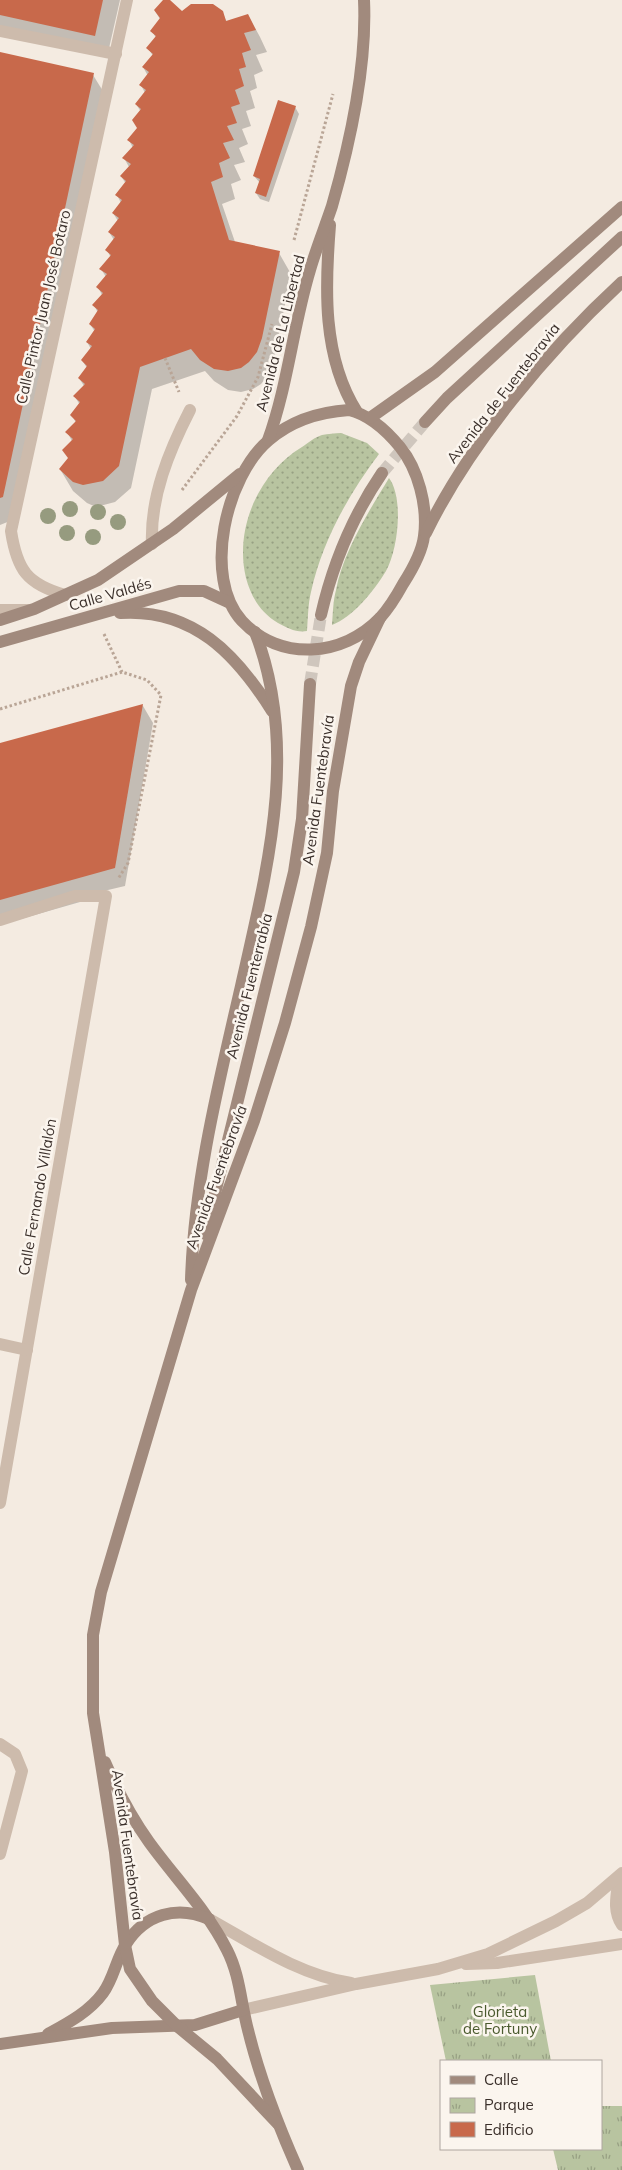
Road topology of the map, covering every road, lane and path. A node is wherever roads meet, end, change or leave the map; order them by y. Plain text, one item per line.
1 (126, 0) edge
2 (364, 0) edge
3 (0, 31) edge
4 (116, 54) junction
5 (333, 93) dead end
6 (332, 204) junction
7 (622, 206) edge
8 (622, 236) edge
9 (293, 244) dead end
10 (622, 282) edge
11 (273, 320) dead end
12 (165, 358) dead end
13 (174, 384) dead end
14 (190, 410) dead end
15 (357, 412) junction
16 (370, 418) junction
17 (425, 422) tunnel mouth
18 (268, 440) junction
19 (246, 469) junction
20 (382, 472) tunnel mouth
21 (179, 494) dead end
22 (6, 528) edge
23 (424, 536) junction
24 (152, 544) junction
25 (65, 596) junction
26 (228, 602) junction
27 (0, 610) edge
28 (29, 610) junction
29 (96, 614) junction
30 (321, 615) tunnel mouth
31 (380, 618) junction
32 (0, 620) edge
33 (255, 632) junction
34 (0, 642) edge
35 (310, 684) tunnel mouth
36 (0, 709) edge
37 (275, 715) junction
38 (106, 896) junction
39 (0, 920) edge
40 (191, 1290) junction
41 (0, 1344) edge
42 (27, 1350) junction
43 (0, 1503) edge
44 (0, 1744) edge
45 (100, 1748) junction
46 (0, 1854) edge
47 (621, 1875) edge
48 (209, 1919) junction
49 (622, 1925) edge
50 (622, 1944) edge
51 (125, 1945) junction
52 (456, 1964) junction
53 (356, 1984) junction
54 (243, 2010) junction
55 (177, 2026) junction
56 (40, 2038) junction
57 (0, 2044) edge
58 (278, 2124) junction
59 (298, 2170) edge

1 - 4 street, Calle Pintor Juan José Botaro
2 - 6 main road, Avenida de La Libertad
3 - 4 street
4 - 22 street, Calle Pintor Juan José Botaro
5 - 9 path
6 - 15 main road, Avenida de La Libertad
6 - 18 main road, Avenida de La Libertad
7 - 16 main road
8 - 17 main road, Avenida de Fuentebravia
10 - 23 main road, Avenida de Fuentebravia
11 - 21 path
12 - 13 path
14 - 24 street
15 - 16 main road
15 - 18 main road
16 - 23 main road
18 - 19 main road
19 - 24 main road
19 - 26 main road
20 - 30 main road
22 - 25 street, Calle Pintor Juan José Botaro
23 - 31 main road
24 - 25 main road
25 - 28 main road
26 - 29 main road, Calle Valdés
26 - 33 main road
27 - 28 street
28 - 32 main road
29 - 34 main road, Calle Valdés
29 - 37 main road
31 - 33 main road
31 - 40 main road, Avenida Fuentebravía
33 - 37 main road
35 - 40 main road, Avenida Fuenterrabía
36 - 38 path
37 - 40 main road
38 - 39 street
38 - 42 street, Calle Fernando Villalón
40 - 45 main road, Avenida Fuentebravía
41 - 42 street
42 - 43 street, Calle Fernando Villalón
44 - 46 street
45 - 48 main road, Avenida Fuentebravía
45 - 51 main road, Avenida Fuentebravía
47 - 49 street
47 - 52 street
48 - 51 main road
48 - 53 street
48 - 54 main road
50 - 52 street
51 - 55 main road
51 - 56 main road
52 - 53 street
53 - 54 street
54 - 55 main road
54 - 58 main road
55 - 56 main road
55 - 58 main road
56 - 57 main road
58 - 59 main road

